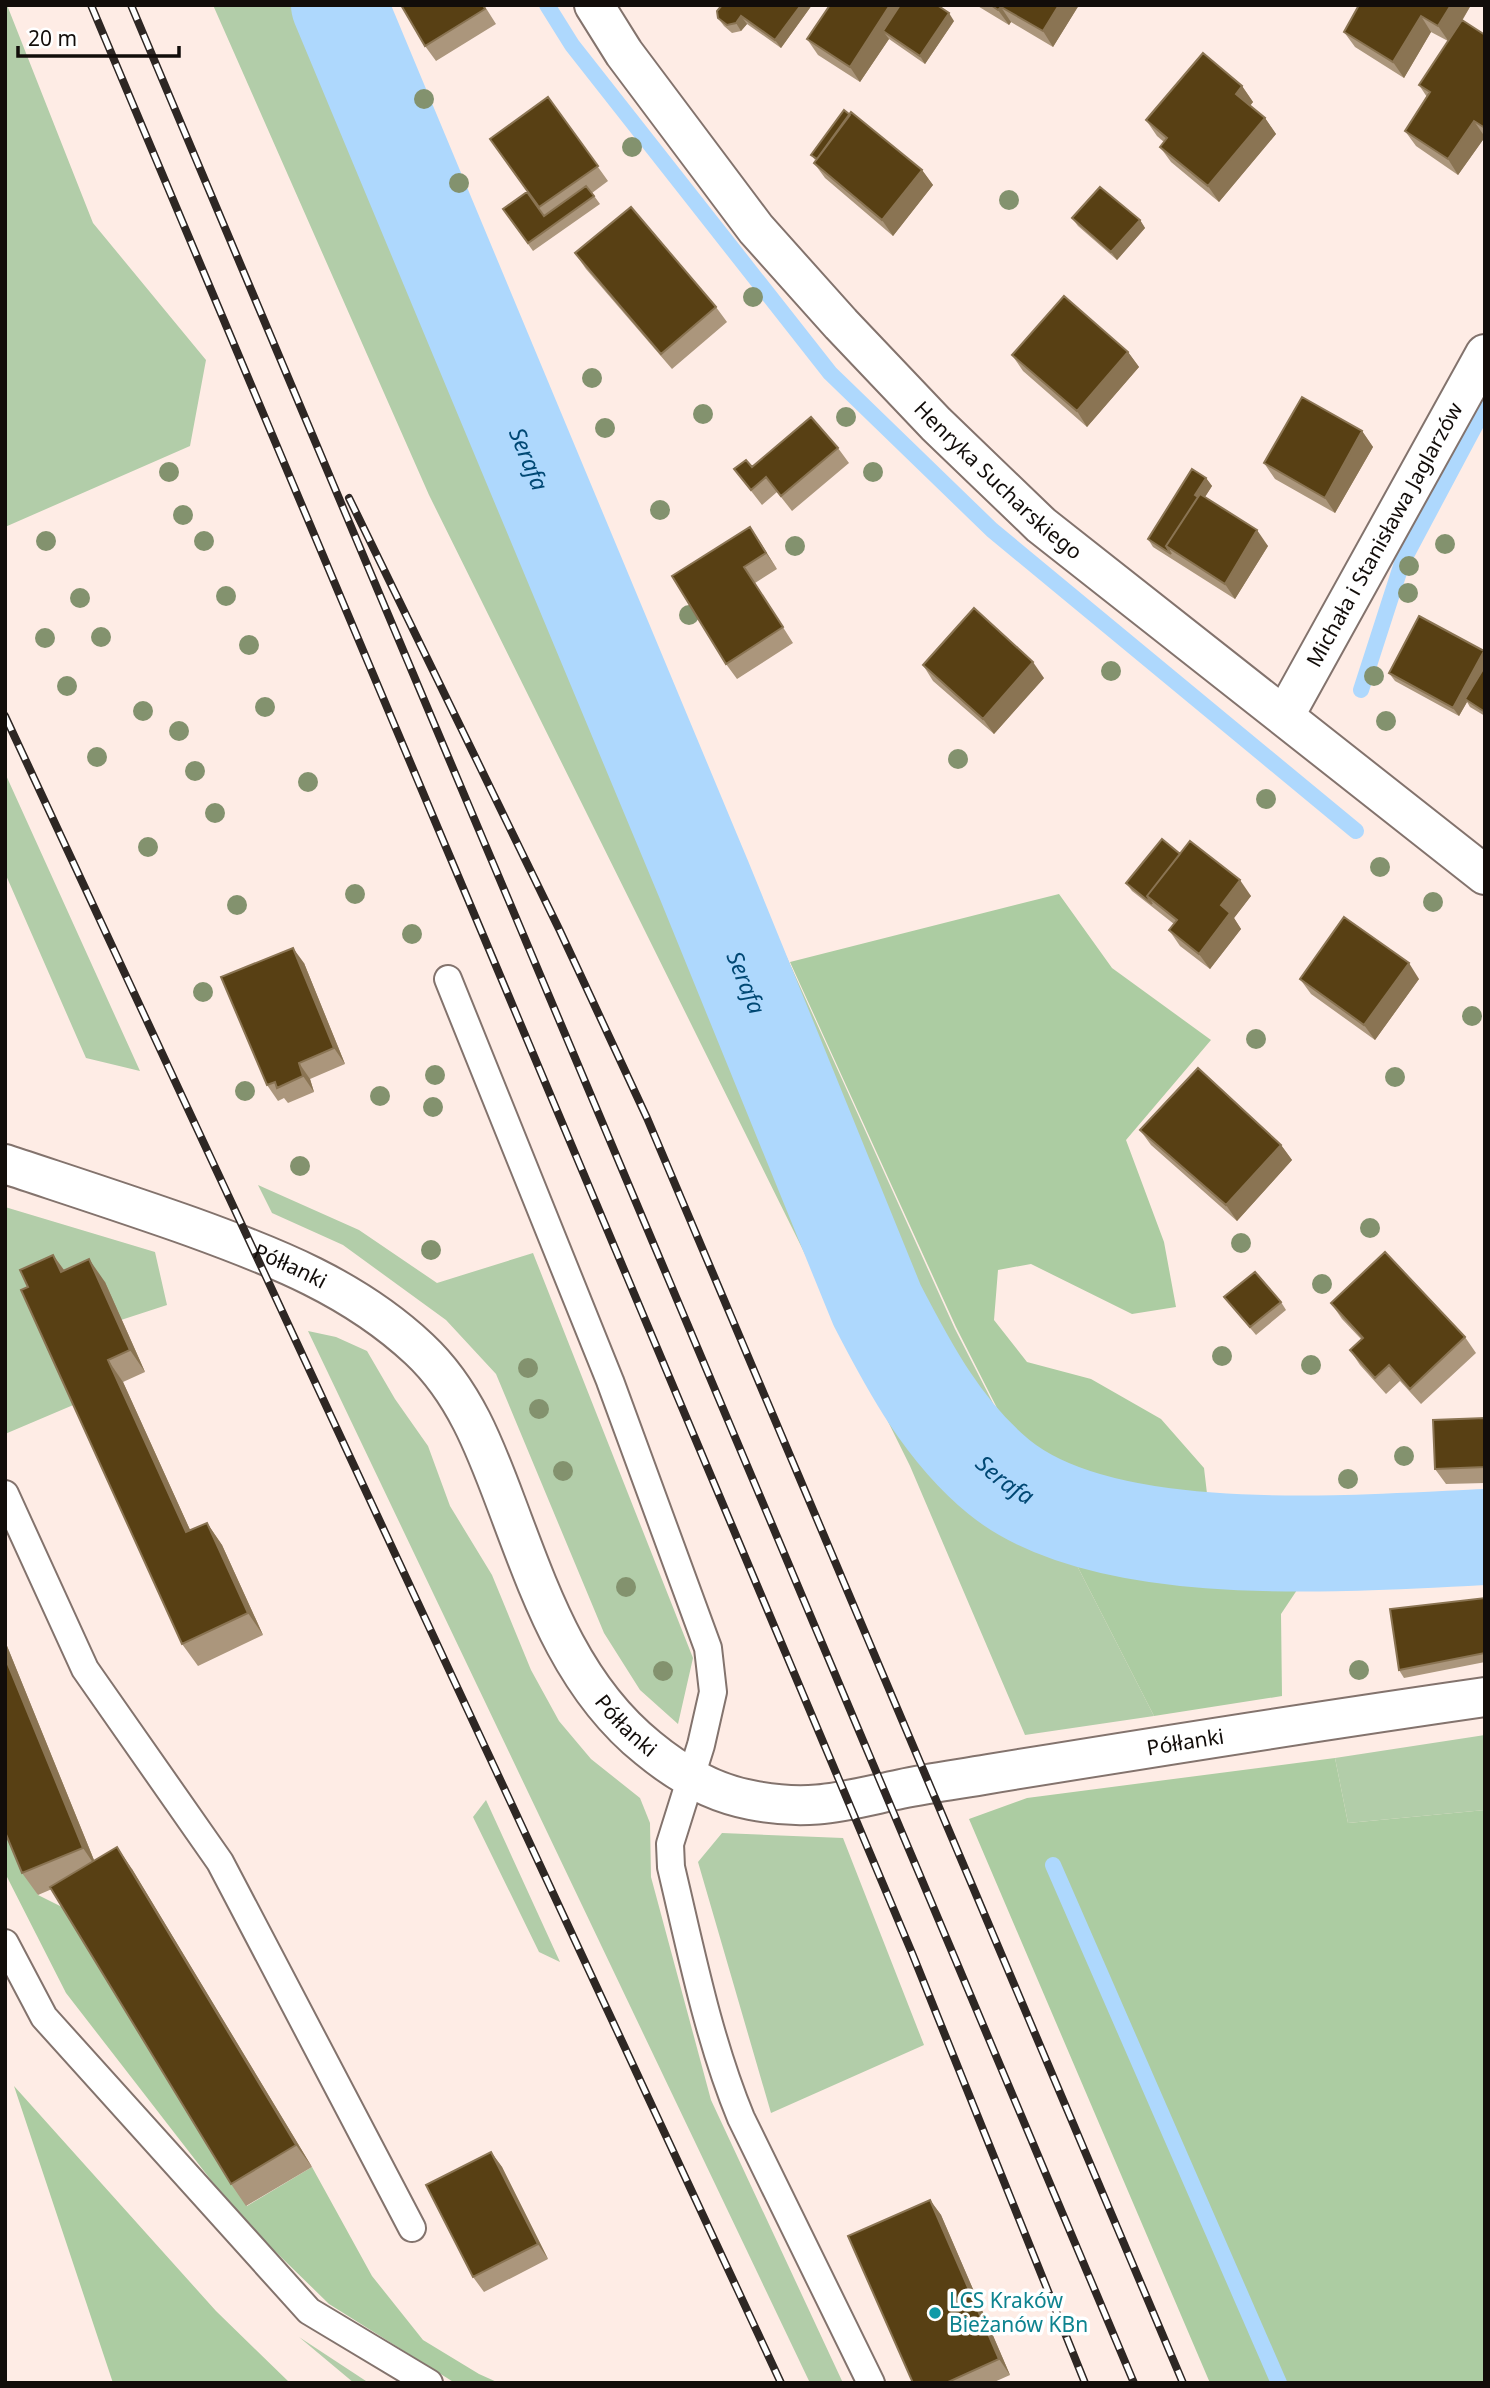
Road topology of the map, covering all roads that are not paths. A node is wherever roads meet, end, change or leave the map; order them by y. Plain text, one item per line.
1 (594, 5) edge
2 (1485, 354) edge
3 (1285, 715) junction
4 (1485, 875) edge
5 (448, 979) dead end
6 (5, 1164) edge
7 (5, 1494) edge
8 (1485, 1697) edge
9 (690, 1777) junction
10 (5, 1943) edge
11 (412, 2228) dead end
12 (429, 2383) edge
13 (872, 2383) edge

1 - 3 street, Henryka Sucharskiego
2 - 3 street, Michała i Stanisława Jaglarzów
3 - 4 street, Henryka Sucharskiego
5 - 9 lane
6 - 9 street, Półłanki
7 - 11 lane
8 - 9 street, Półłanki
9 - 13 lane
10 - 12 lane

